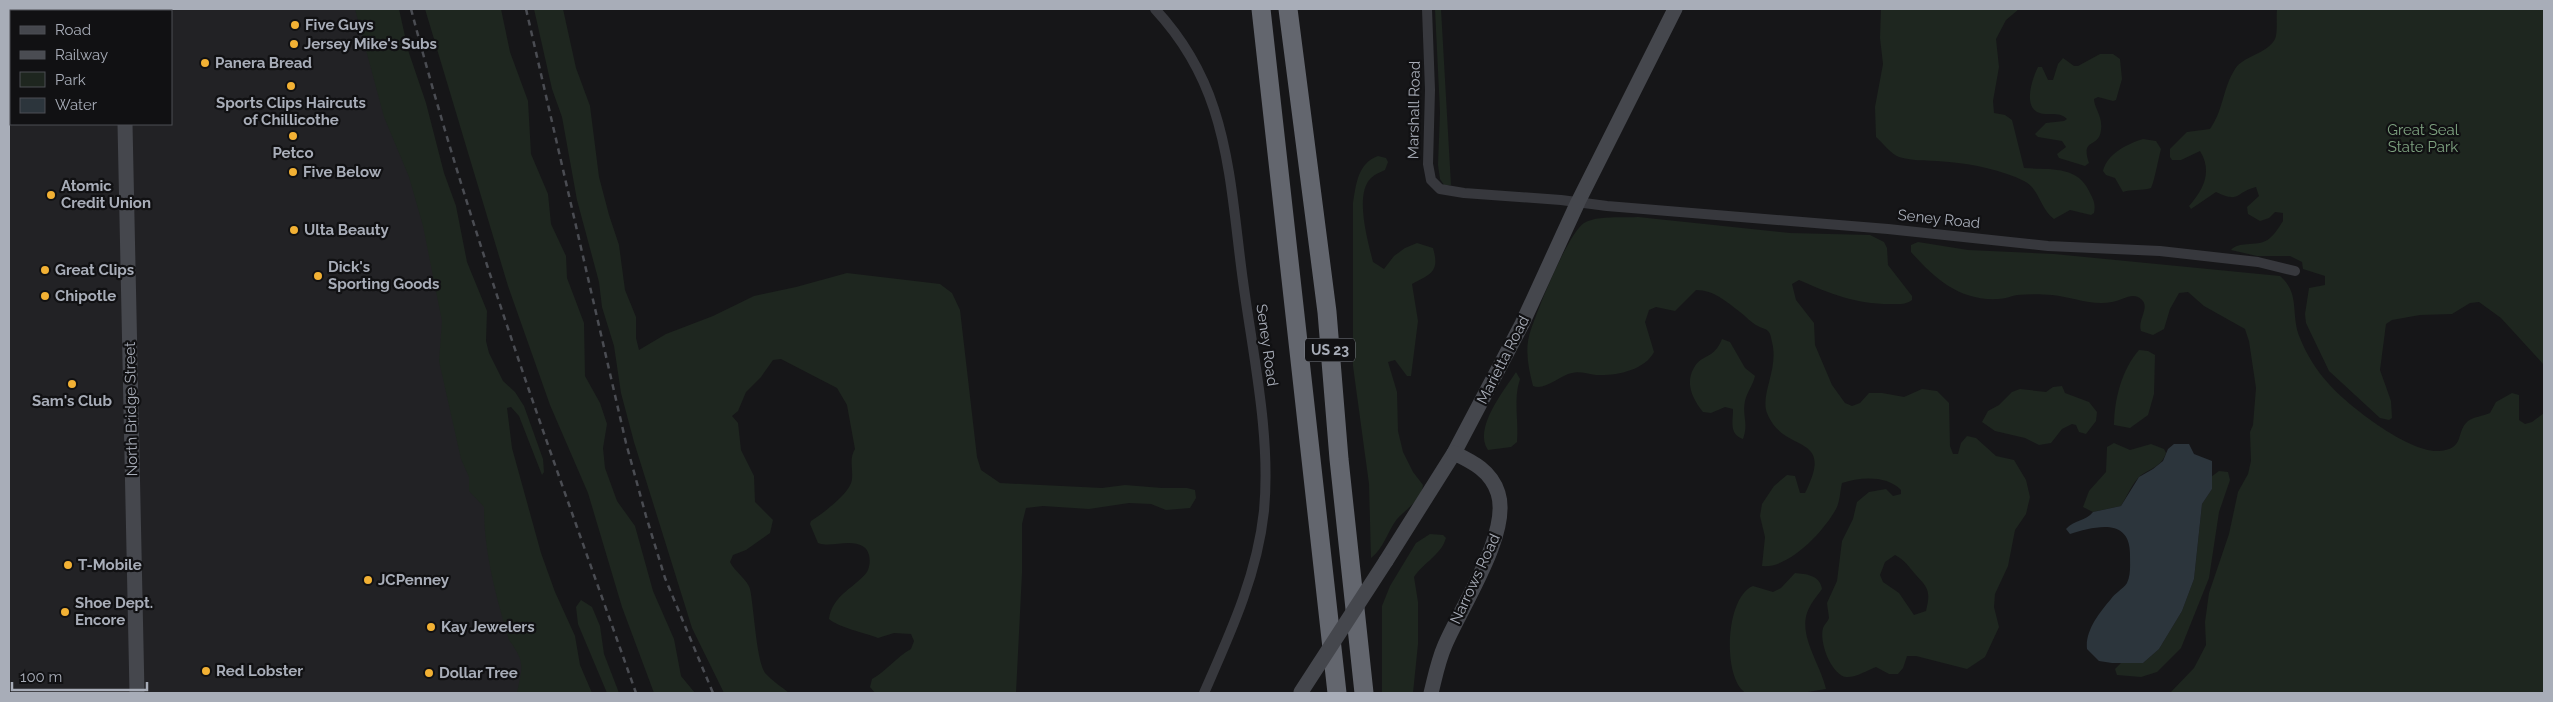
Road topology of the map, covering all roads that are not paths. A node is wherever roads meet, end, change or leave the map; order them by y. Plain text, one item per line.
1 (1155, 9) edge
2 (1261, 9) edge
3 (1288, 9) edge
4 (1427, 9) edge
5 (1675, 9) edge
6 (125, 125) edge
7 (1578, 202) junction
8 (2295, 271) dead end
9 (1454, 453) junction
10 (1300, 692) edge
11 (137, 693) edge
12 (1204, 693) edge
13 (1337, 693) edge
14 (1364, 693) edge
15 (1431, 693) edge

1 - 12 street, Seney Road
2 - 13 highway, US 23
3 - 14 highway, US 23
4 - 7 street, Marshall Road
5 - 7 street, Marietta Road
6 - 11 street, North Bridge Street
7 - 8 street, Seney Road
7 - 9 street, Marietta Road
9 - 10 street, Marietta Road, bridge
9 - 15 street, Narrows Road

